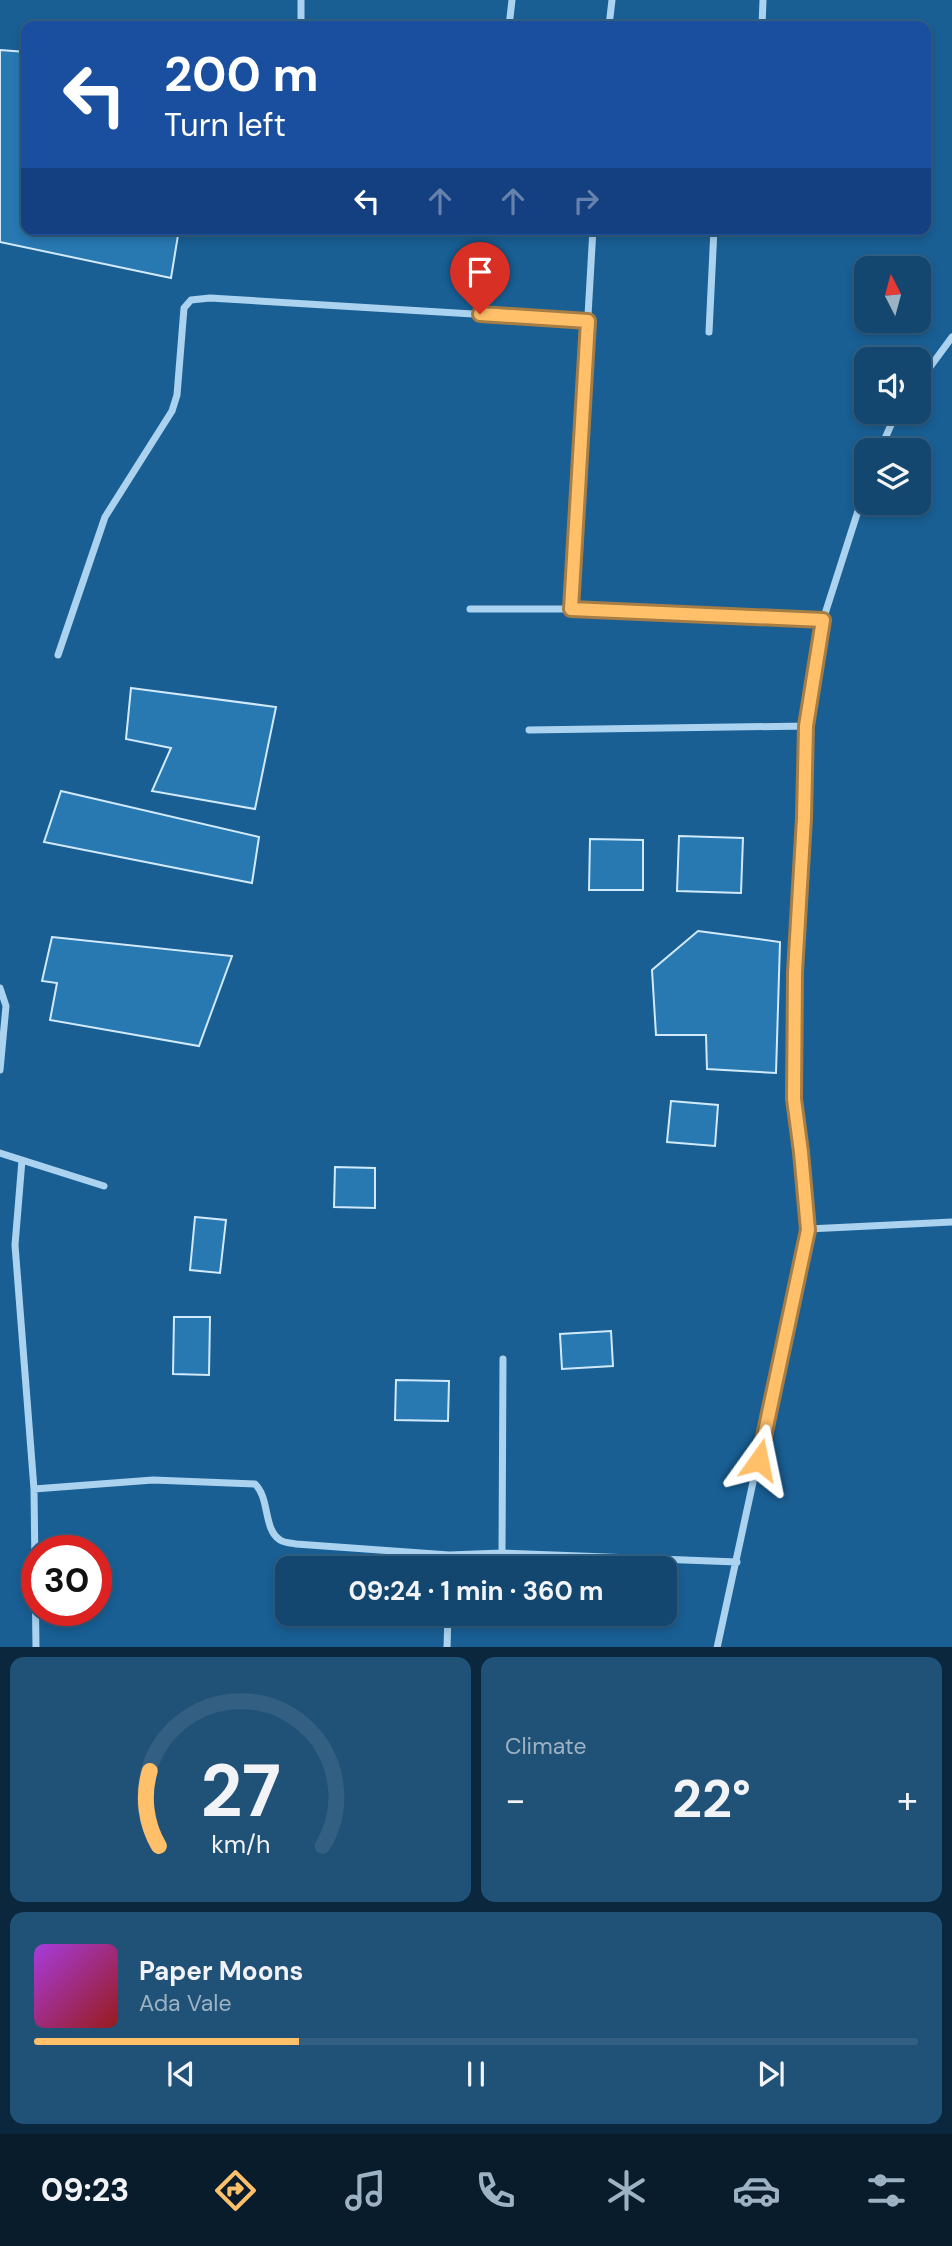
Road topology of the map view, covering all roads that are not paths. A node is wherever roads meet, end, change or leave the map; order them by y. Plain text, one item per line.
1 (301, 0) edge
2 (512, 0) edge
3 (612, 0) edge
4 (763, 0) edge
5 (301, 21) edge
6 (510, 21) edge
7 (610, 21) edge
8 (762, 21) edge
9 (593, 235) edge
10 (714, 235) edge
11 (588, 321) junction
12 (709, 332) dead end
13 (952, 337) edge
14 (931, 366) edge
15 (857, 515) edge
16 (470, 609) dead end
17 (571, 609) junction
18 (823, 620) junction
19 (58, 655) dead end
20 (806, 726) junction
21 (529, 730) dead end
22 (0, 988) edge
23 (0, 1070) edge
24 (0, 1153) edge
25 (22, 1160) junction
26 (104, 1186) dead end
27 (952, 1222) edge
28 (808, 1230) junction
29 (503, 1359) dead end
30 (34, 1489) junction
31 (502, 1553) junction
32 (449, 1555) joint
33 (737, 1562) junction
34 (448, 1626) edge
35 (36, 1647) edge
36 (447, 1647) edge
37 (717, 1647) edge

1 - 5 street
2 - 6 street
3 - 7 street
4 - 8 street
9 - 11 street
10 - 12 street
11 - 17 street
11 - 19 street
13 - 14 street
15 - 18 street
16 - 17 street
17 - 18 street
18 - 20 street
20 - 21 street
20 - 28 street
22 - 23 street
24 - 25 street
25 - 26 street
25 - 30 street
27 - 28 street
28 - 33 street
29 - 31 street
30 - 32 street
30 - 35 street
31 - 32 street
31 - 33 street
33 - 37 street
34 - 36 street

